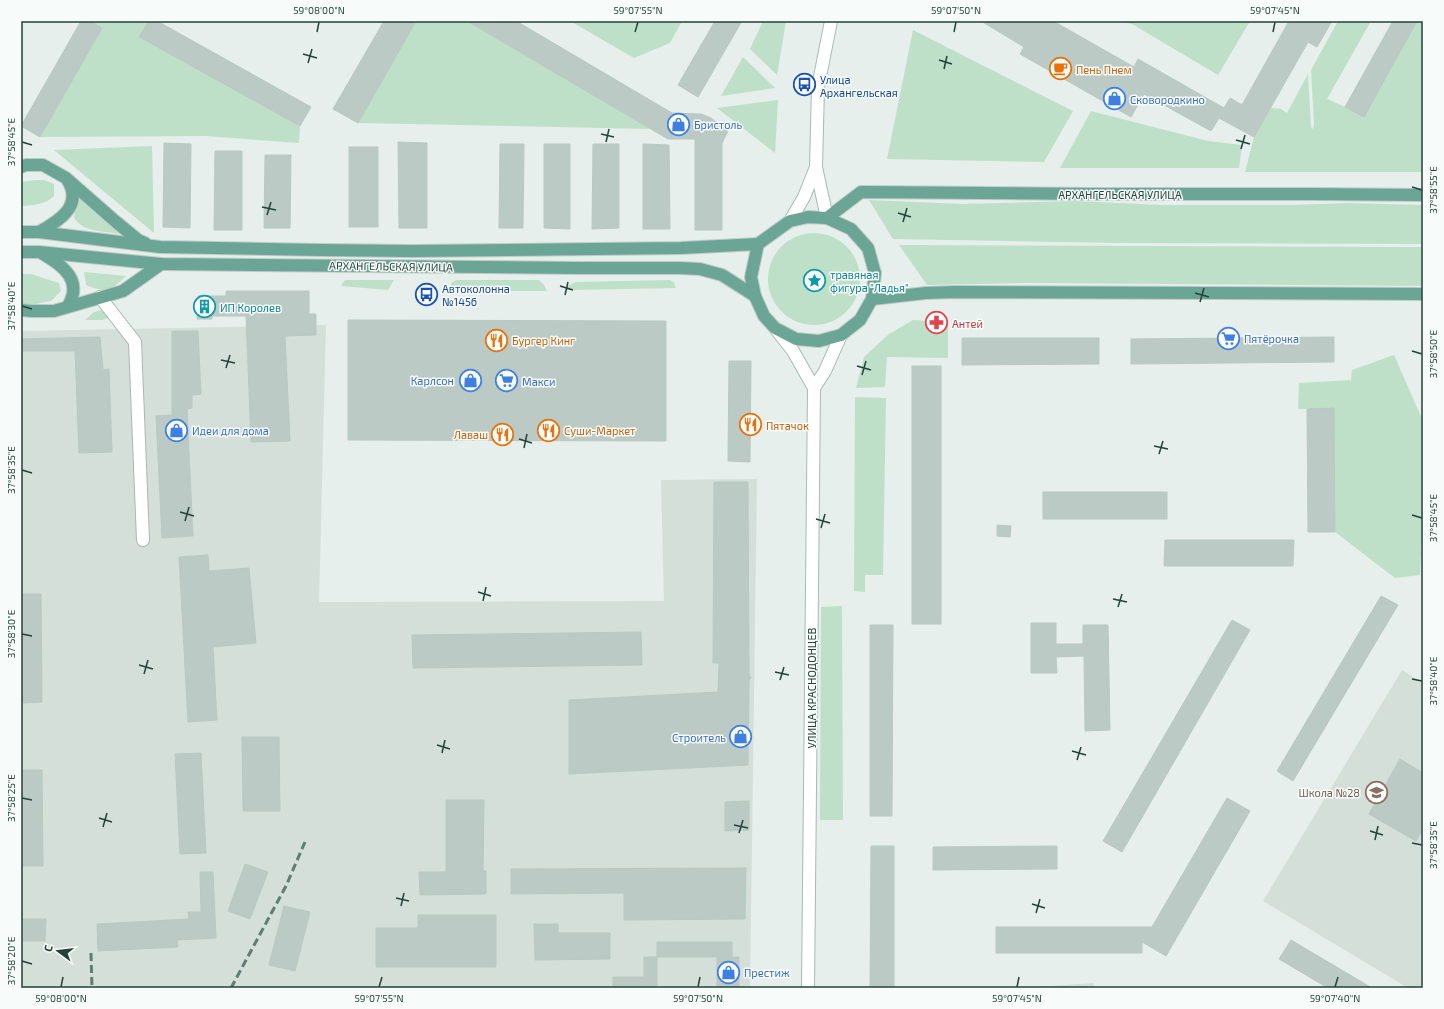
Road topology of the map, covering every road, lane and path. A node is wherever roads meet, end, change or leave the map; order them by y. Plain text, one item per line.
1 (831, 21) edge
2 (21, 167) edge
3 (816, 167) junction
4 (66, 178) junction
5 (1423, 195) edge
6 (827, 218) junction
7 (790, 221) junction
8 (21, 232) edge
9 (39, 232) junction
10 (758, 244) junction
11 (160, 247) junction
12 (21, 252) edge
13 (39, 252) junction
14 (161, 264) junction
15 (1423, 294) edge
16 (755, 296) junction
17 (100, 297) junction
18 (872, 299) junction
19 (68, 306) junction
20 (21, 310) edge
21 (775, 328) junction
22 (841, 335) junction
23 (814, 388) junction
24 (143, 540) dead end
25 (808, 988) edge

1 - 3 main road
2 - 4 main road
3 - 6 main road
3 - 7 main road
4 - 9 main road
4 - 11 main road
5 - 6 main road, АРХАНГЕЛЬСКАЯ УЛИЦА
6 - 7 main road
6 - 18 main road
7 - 10 main road
8 - 9 main road, АРХАНГЕЛЬСКАЯ УЛИЦА
9 - 11 main road, АРХАНГЕЛЬСКАЯ УЛИЦА
10 - 11 main road, АРХАНГЕЛЬСКАЯ УЛИЦА
10 - 16 main road
12 - 13 main road, АРХАНГЕЛЬСКАЯ УЛИЦА
13 - 14 main road, АРХАНГЕЛЬСКАЯ УЛИЦА
13 - 19 main road
14 - 16 main road, АРХАНГЕЛЬСКАЯ УЛИЦА
14 - 17 main road
15 - 18 main road
16 - 21 main road
17 - 19 main road
17 - 24 main road
18 - 22 main road
19 - 20 main road
21 - 22 main road
21 - 23 main road, УЛИЦА КРАСНОДОНЦЕВ
22 - 23 main road
23 - 25 main road, УЛИЦА КРАСНОДОНЦЕВ

